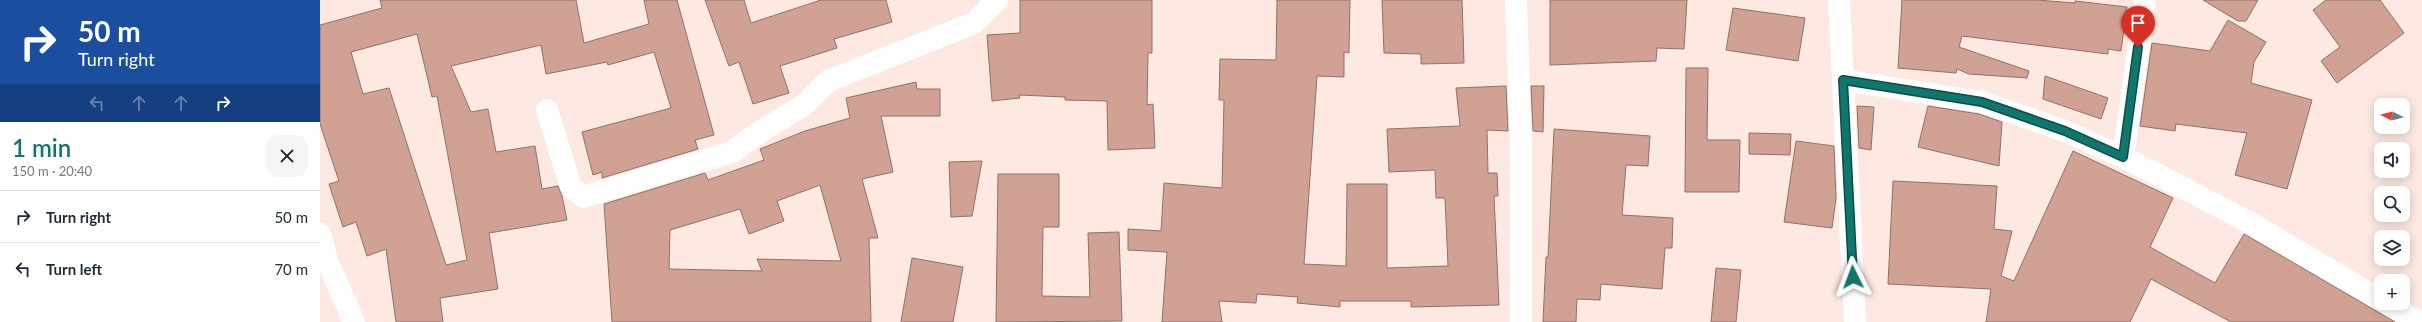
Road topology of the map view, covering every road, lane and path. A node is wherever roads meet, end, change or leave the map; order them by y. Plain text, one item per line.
1 (997, 0) edge
2 (1516, 0) edge
3 (1839, 0) edge
4 (2145, 0) edge
5 (1843, 80) junction
6 (547, 110) dead end
7 (2123, 157) junction
8 (320, 234) edge
9 (2374, 296) edge
10 (2398, 310) edge
11 (354, 322) edge
12 (1521, 322) edge
13 (1855, 322) edge
14 (2419, 322) edge

1 - 6 street
2 - 12 street
3 - 5 street
4 - 7 street
5 - 7 street
5 - 13 street
7 - 9 street
8 - 11 street
10 - 14 street

